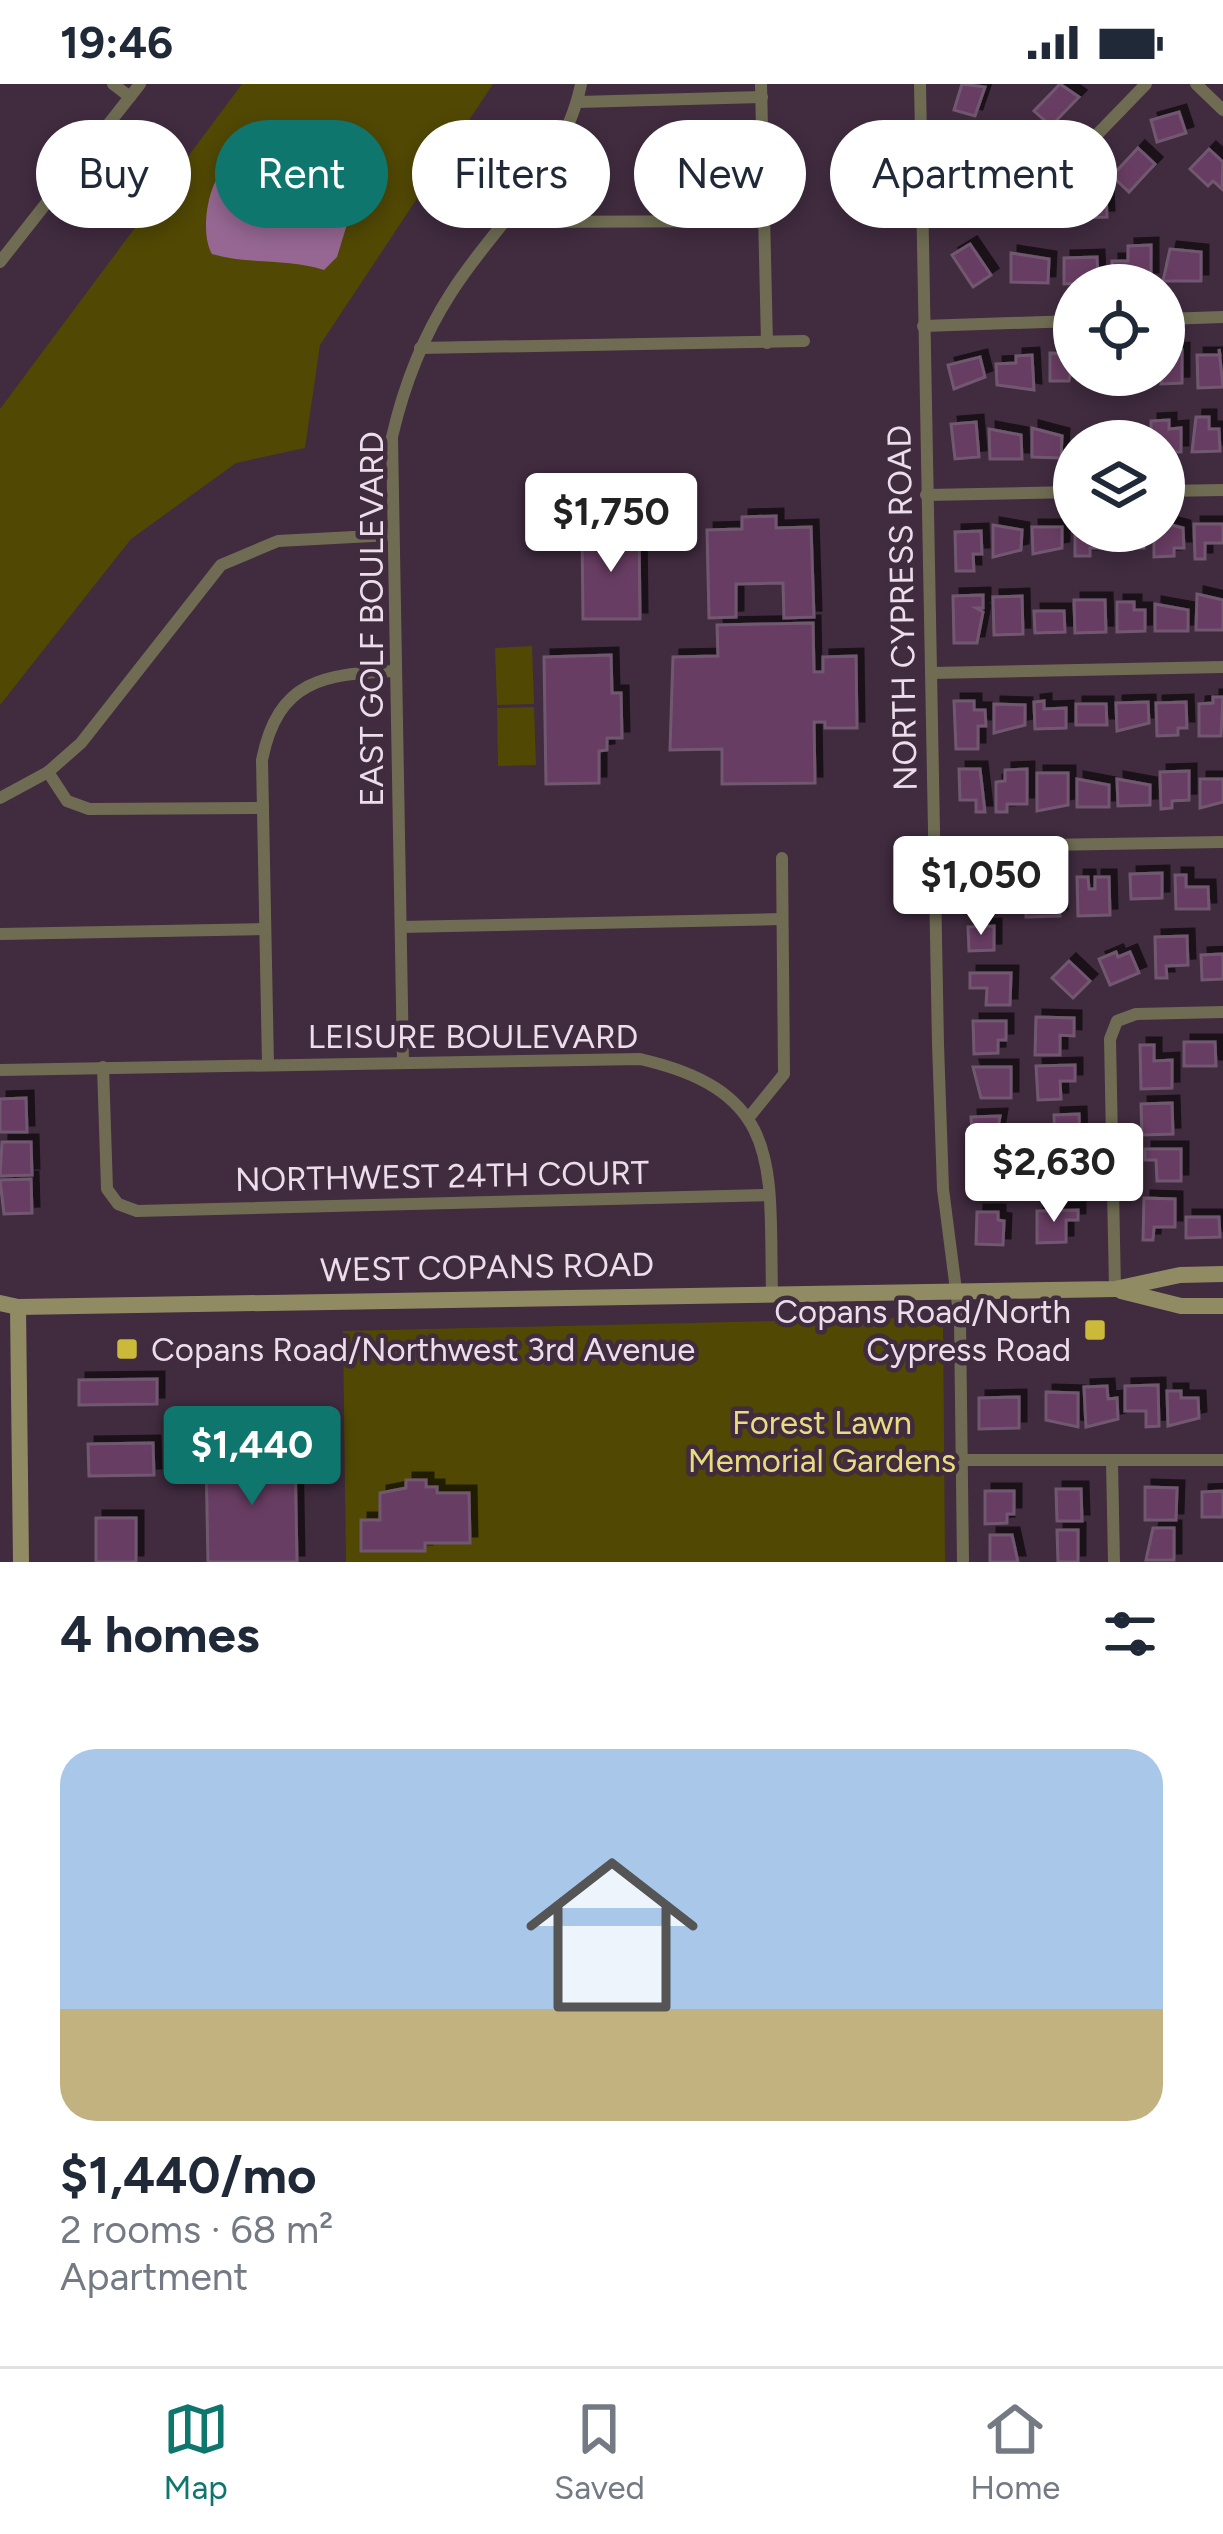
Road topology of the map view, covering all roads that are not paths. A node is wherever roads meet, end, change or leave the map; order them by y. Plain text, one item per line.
1 (113, 84) edge
2 (140, 84) edge
3 (581, 84) edge
4 (920, 84) edge
5 (1146, 84) edge
6 (1196, 84) edge
7 (762, 91) edge
8 (130, 97) junction
9 (578, 102) junction
10 (1223, 110) edge
11 (570, 120) edge
12 (1112, 120) edge
13 (504, 228) edge
14 (764, 228) edge
15 (0, 262) edge
16 (1223, 317) edge
17 (1185, 318) edge
18 (1053, 323) edge
19 (922, 326) junction
20 (804, 341) dead end
21 (767, 343) junction
22 (420, 348) junction
23 (1223, 490) edge
24 (1185, 491) edge
25 (1053, 492) edge
26 (926, 495) junction
27 (392, 535) junction
28 (1223, 667) edge
29 (395, 671) junction
30 (932, 673) junction
31 (47, 772) junction
32 (0, 798) edge
33 (263, 808) junction
34 (1223, 842) edge
35 (934, 847) junction
36 (782, 858) dead end
37 (782, 920) junction
38 (401, 927) junction
39 (265, 928) junction
40 (0, 934) edge
41 (1223, 1012) edge
42 (404, 1062) junction
43 (268, 1064) junction
44 (103, 1067) junction
45 (0, 1070) edge
46 (751, 1116) junction
47 (769, 1195) junction
48 (1223, 1274) edge
49 (1114, 1289) junction
50 (957, 1290) junction
51 (772, 1292) junction
52 (1223, 1306) edge
53 (6, 1308) edge
54 (962, 1460) junction
55 (1223, 1460) edge
56 (1112, 1462) junction
57 (21, 1562) edge
58 (963, 1562) edge
59 (1114, 1562) edge

1 - 8 street
2 - 8 street
3 - 9 street, EAST GOLF BOULEVARD
4 - 19 street, NORTH CYPRESS ROAD
5 - 12 street
6 - 10 street
7 - 9 street
8 - 15 street
9 - 11 street, EAST GOLF BOULEVARD
13 - 22 street, EAST GOLF BOULEVARD
14 - 21 street
16 - 17 street
18 - 19 street
19 - 26 street, NORTH CYPRESS ROAD
20 - 21 street
21 - 22 street
22 - 27 street, EAST GOLF BOULEVARD
23 - 24 street
25 - 26 street
26 - 30 street, NORTH CYPRESS ROAD
27 - 29 street, EAST GOLF BOULEVARD
27 - 31 street
28 - 30 street
29 - 33 street
29 - 38 street, EAST GOLF BOULEVARD
30 - 35 street, NORTH CYPRESS ROAD
31 - 32 street
31 - 33 street
33 - 39 street
34 - 35 street
35 - 50 street, NORTH CYPRESS ROAD
36 - 37 street
37 - 38 street
37 - 46 street
38 - 42 street, EAST GOLF BOULEVARD
39 - 40 street
39 - 43 street
41 - 49 street
42 - 43 street, LEISURE BOULEVARD
42 - 46 street, LEISURE BOULEVARD
43 - 44 street, LEISURE BOULEVARD
44 - 45 street, LEISURE BOULEVARD
44 - 47 street, NORTHWEST 24TH COURT
46 - 47 street
47 - 51 street
48 - 49 main road
49 - 50 main road, WEST COPANS ROAD
49 - 52 main road
50 - 51 main road, WEST COPANS ROAD
50 - 54 street, NORTH CYPRESS ROAD
51 - 53 main road, WEST COPANS ROAD
53 - 57 main road
54 - 56 street
54 - 58 street, NORTH CYPRESS ROAD
55 - 56 street
56 - 59 street

